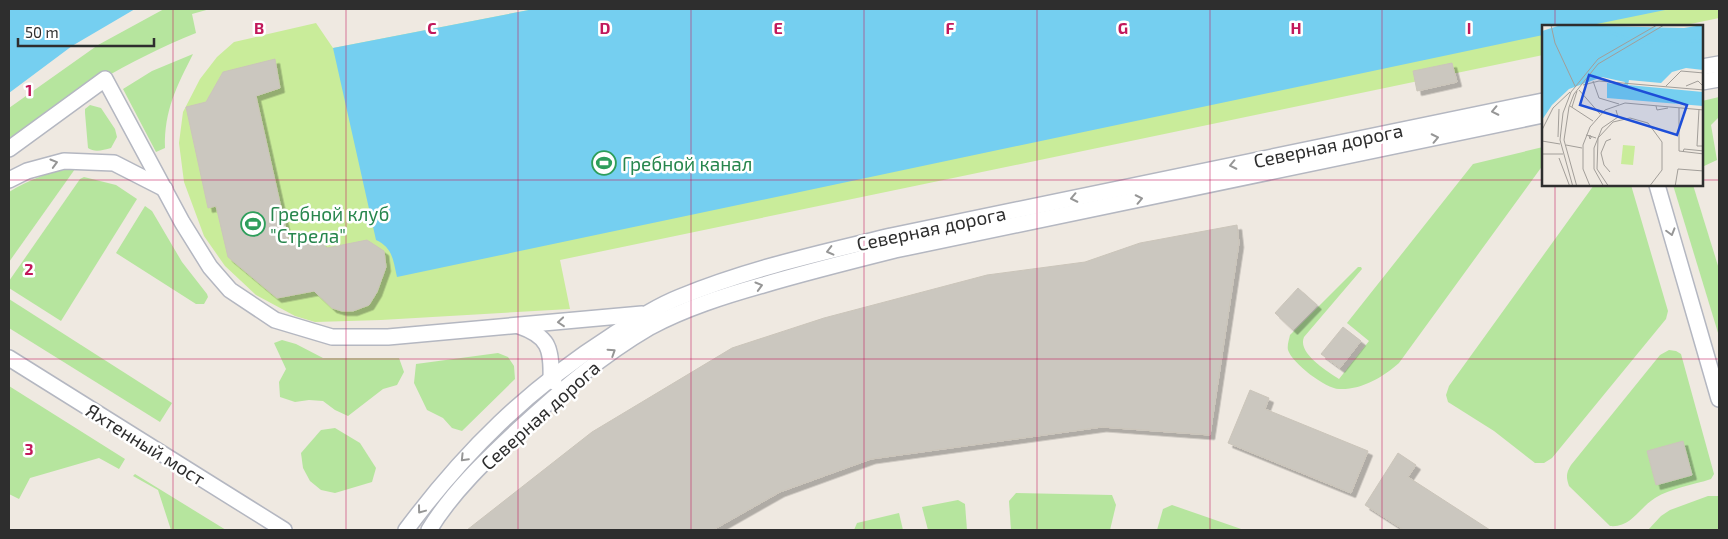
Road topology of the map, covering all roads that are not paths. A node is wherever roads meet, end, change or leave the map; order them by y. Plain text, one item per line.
1 (1719, 64) edge
2 (1703, 67) edge
3 (1719, 79) edge
4 (1703, 82) edge
5 (1542, 101) edge
6 (1542, 115) edge
7 (9, 149) edge
8 (9, 180) edge
9 (1657, 186) edge
10 (165, 189) junction
11 (646, 314) junction
12 (657, 324) junction
13 (517, 326) junction
14 (9, 358) edge
15 (551, 378) junction
16 (561, 390) junction
17 (1719, 399) edge
18 (284, 530) edge
19 (406, 530) edge
20 (429, 530) edge

1 - 2 street
3 - 4 street
5 -> 11 street, Северная дорога
12 -> 6 street, Северная дорога
7 - 10 street
8 -> 10 street
9 -> 17 street
10 - 13 street
11 - 12 street
11 -> 13 street
11 - 15 street, Северная дорога
16 -> 12 street, Северная дорога
13 - 15 street
14 - 18 street, Яхтенный мост
15 - 16 street
15 -> 19 street, Северная дорога
16 - 20 street, Северная дорога

